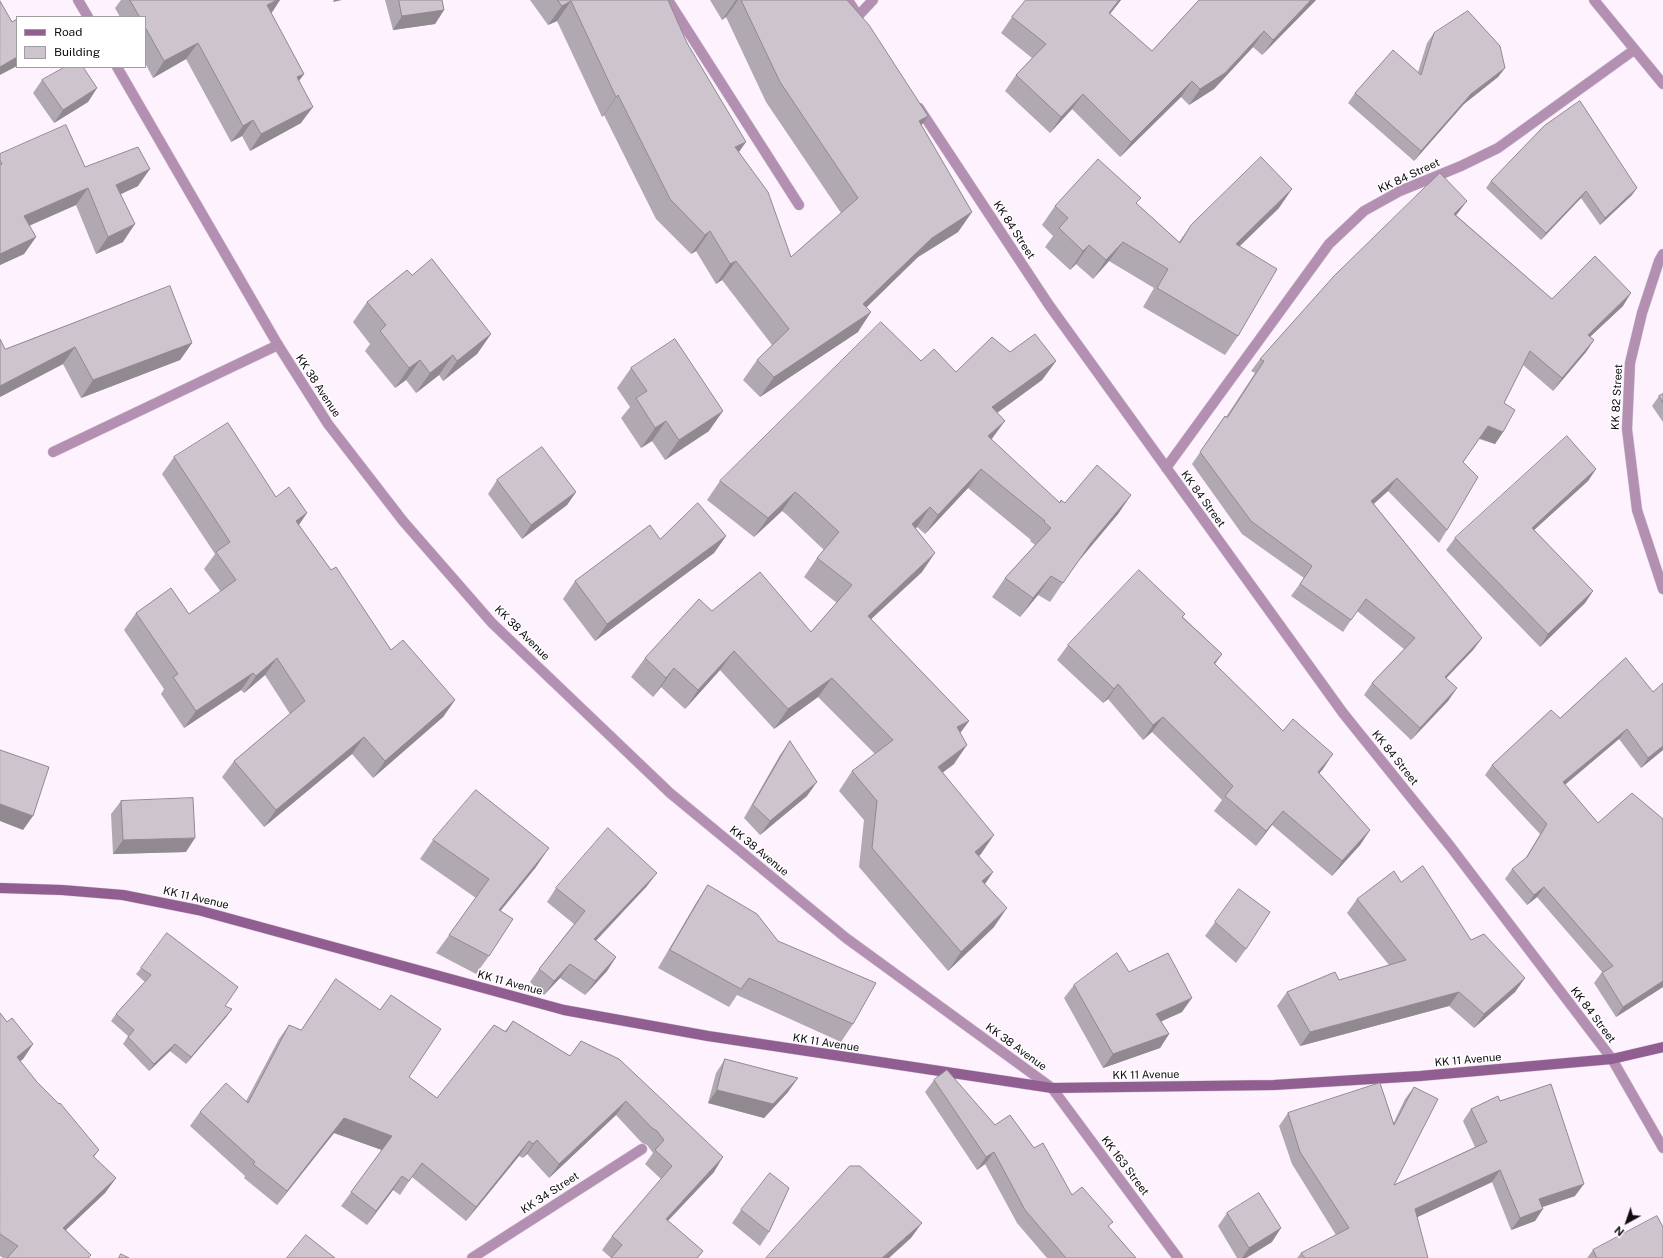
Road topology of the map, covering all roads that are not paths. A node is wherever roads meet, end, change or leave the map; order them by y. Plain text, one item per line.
1 (78, 0) edge
2 (668, 0) edge
3 (848, 0) edge
4 (874, 0) edge
5 (1594, 0) edge
6 (87, 16) edge
7 (1634, 50) junction
8 (118, 68) edge
9 (1663, 84) edge
10 (915, 102) edge
11 (799, 205) dead end
12 (1663, 254) edge
13 (278, 346) junction
14 (53, 452) dead end
15 (1166, 468) junction
16 (1663, 589) edge
17 (0, 888) edge
18 (1663, 1047) edge
19 (1612, 1059) junction
20 (1052, 1088) junction
21 (1663, 1148) edge
22 (642, 1149) dead end
23 (472, 1258) edge
24 (1178, 1258) edge

1 - 6 street
2 - 11 street
3 - 4 street
5 - 7 street
7 - 9 street
7 - 15 street, KK 84 Street
8 - 13 street, KK 38 Avenue
10 - 15 street, KK 84 Street
12 - 16 street, KK 82 Street
13 - 14 street
13 - 20 street, KK 38 Avenue
15 - 19 street, KK 84 Street
17 - 20 main road, KK 11 Avenue
18 - 19 main road, KK 11 Avenue
19 - 20 main road, KK 11 Avenue
19 - 21 street, KK 84 Street
20 - 24 street, KK 163 Street
22 - 23 street, KK 34 Street

